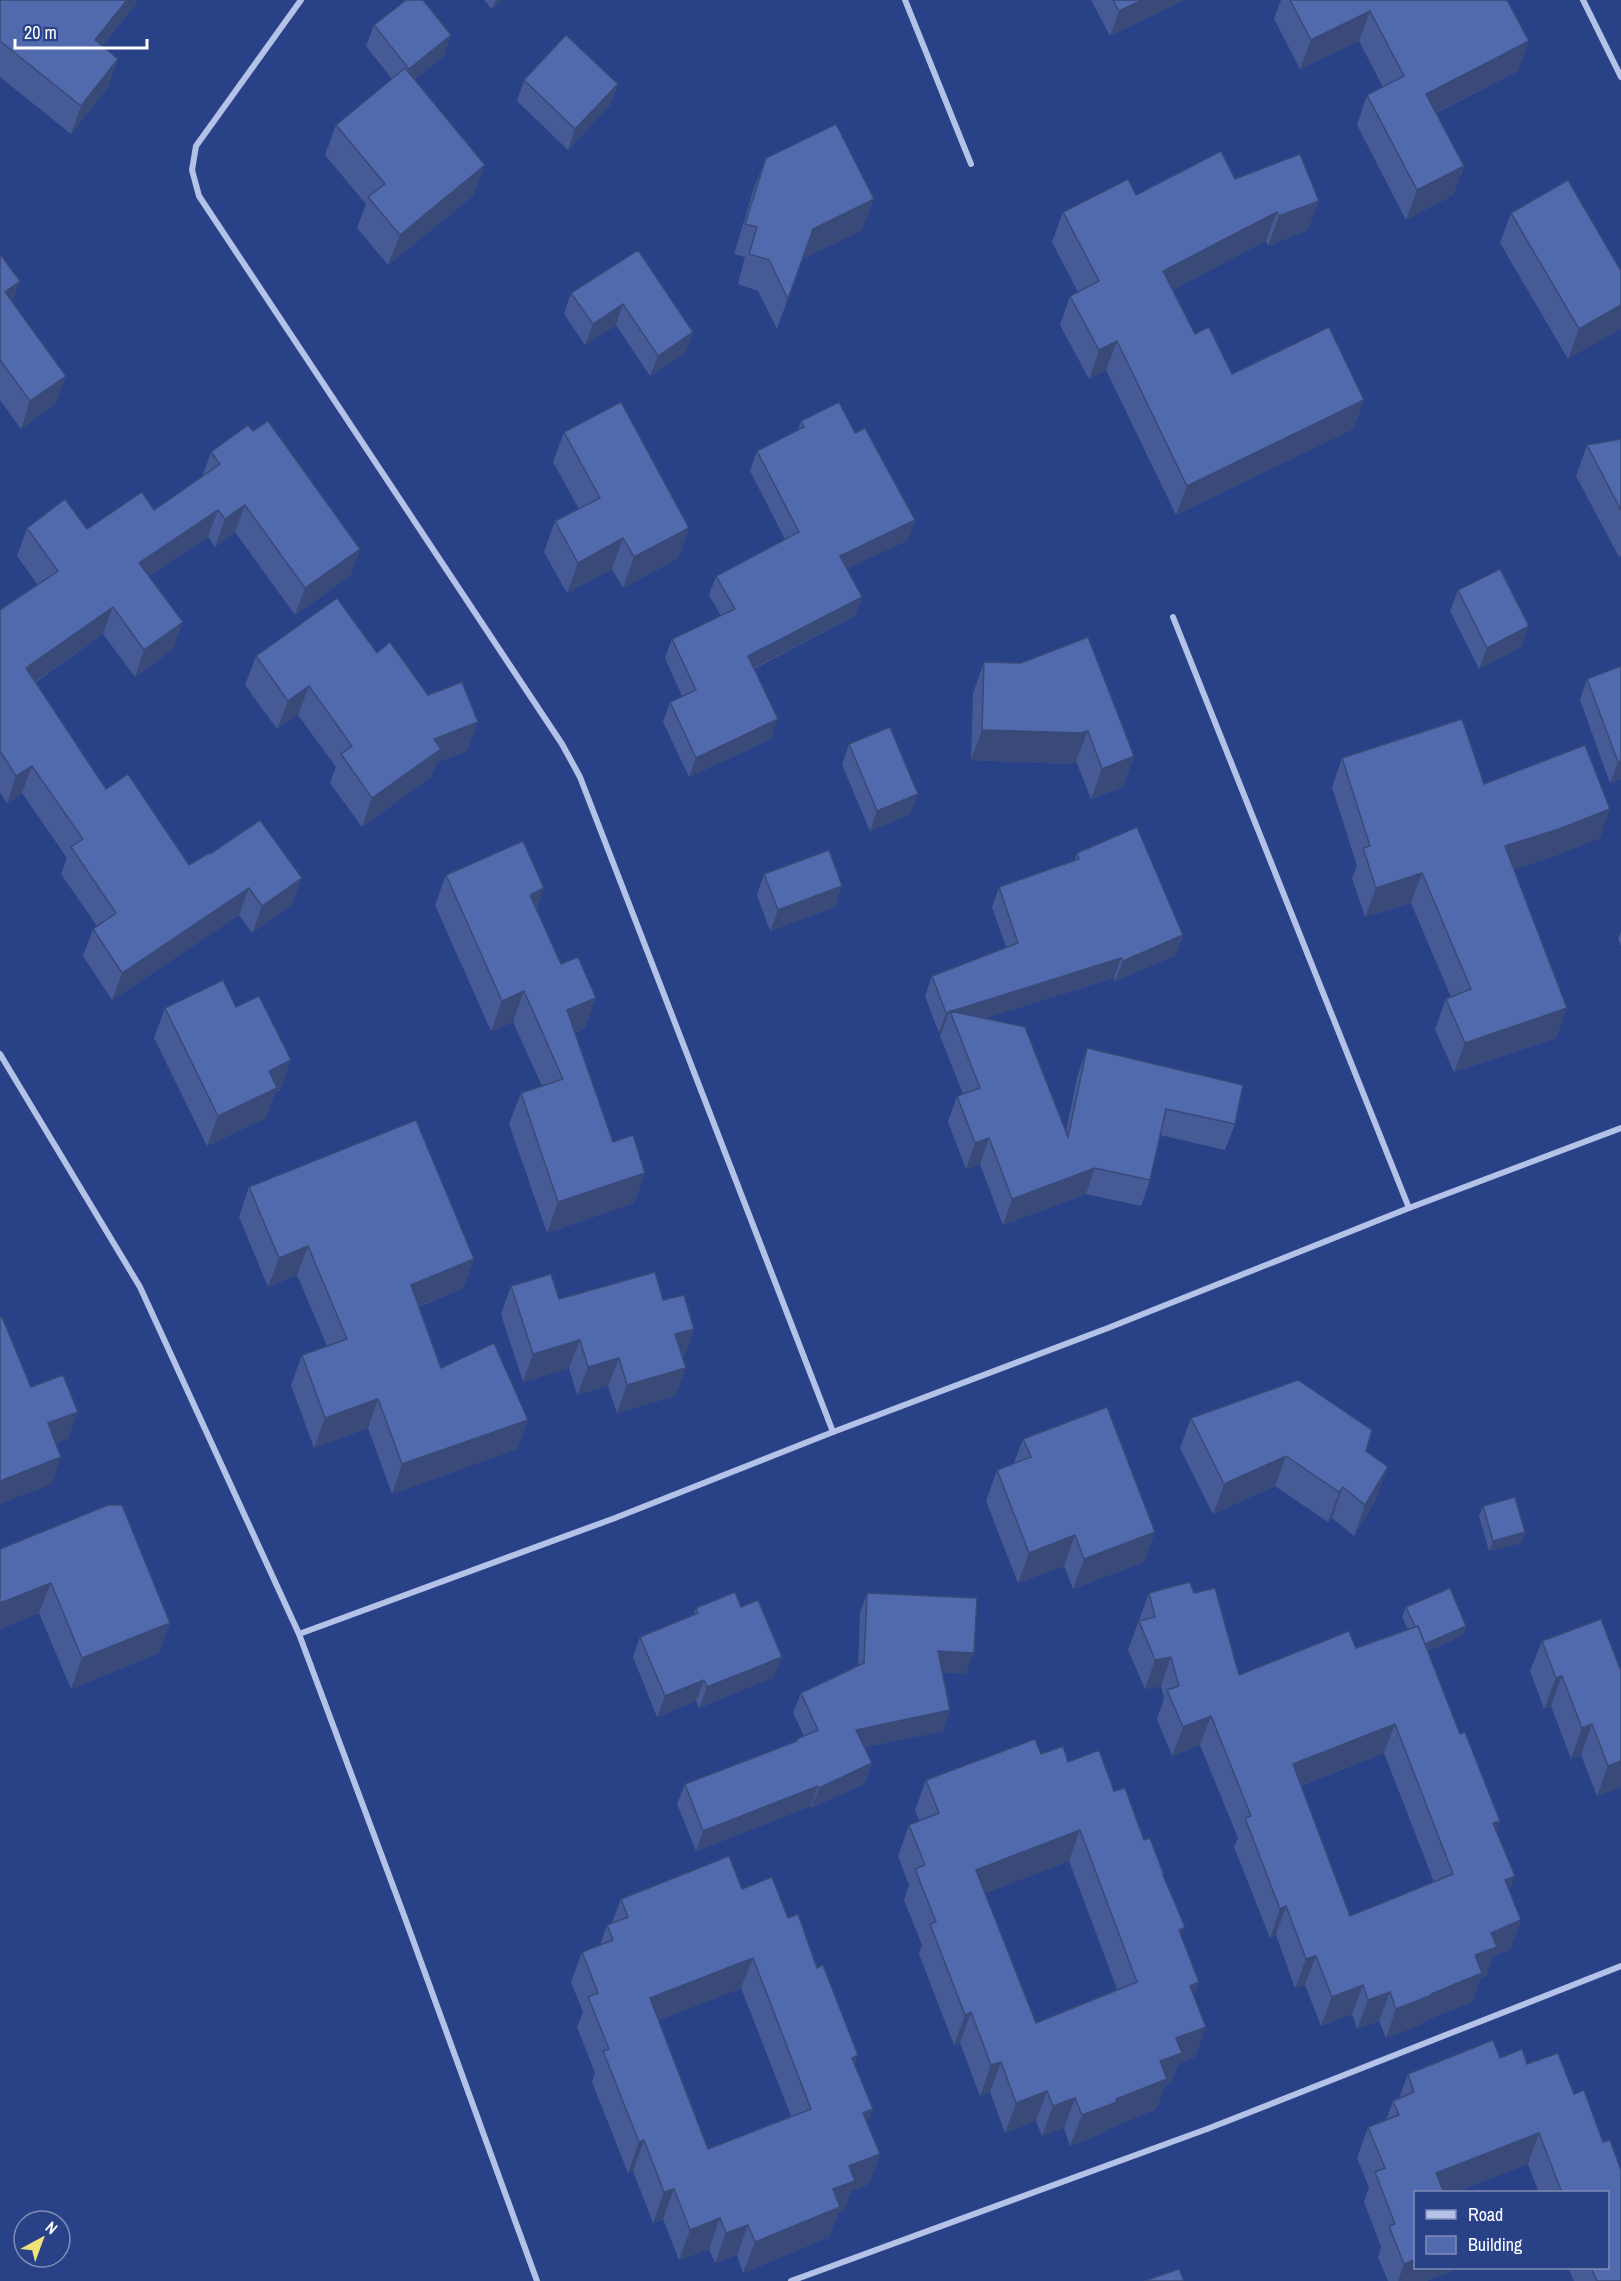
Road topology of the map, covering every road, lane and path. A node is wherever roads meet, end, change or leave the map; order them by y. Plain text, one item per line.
1 (301, 0) edge
2 (905, 0) edge
3 (1583, 0) edge
4 (1621, 76) edge
5 (970, 164) dead end
6 (1173, 617) dead end
7 (0, 1054) edge
8 (1621, 1128) edge
9 (1409, 1208) junction
10 (834, 1432) junction
11 (299, 1634) junction
12 (1621, 1966) edge
13 (537, 2281) edge
14 (791, 2281) edge

1 - 10 street
2 - 5 street
3 - 4 street
6 - 9 street
7 - 11 street
8 - 9 street
9 - 10 street
10 - 11 street
11 - 13 street
12 - 14 street

